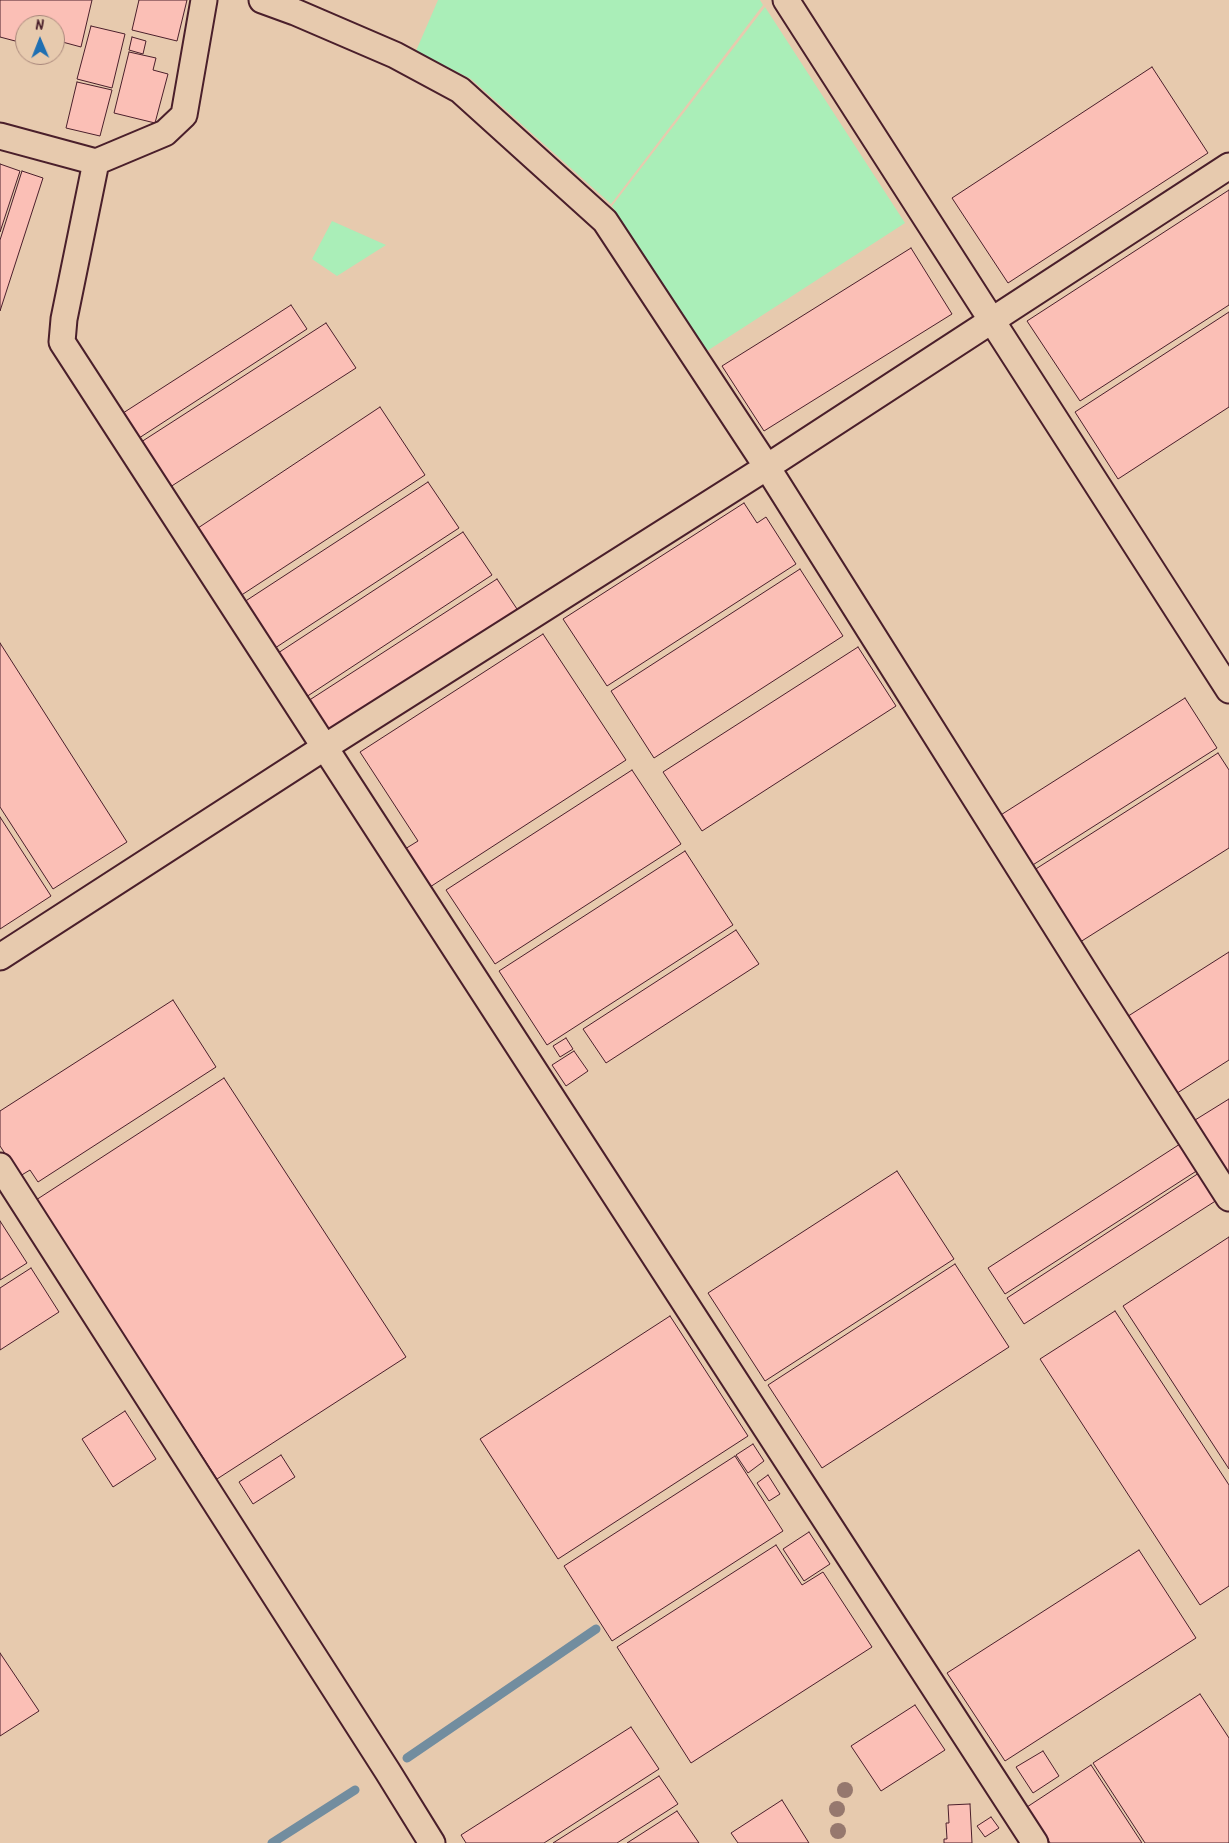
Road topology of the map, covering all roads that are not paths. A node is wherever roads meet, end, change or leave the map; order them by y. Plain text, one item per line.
1 (204, 0) edge
2 (262, 0) edge
3 (786, 0) edge
4 (0, 136) edge
5 (96, 162) junction
6 (1229, 166) edge
7 (992, 320) junction
8 (767, 468) junction
9 (1227, 681) edge
10 (325, 747) junction
11 (0, 957) edge
12 (0, 1166) edge
13 (1229, 1198) edge
14 (432, 1843) edge
15 (1035, 1843) edge

1 - 5 street
2 - 8 street
3 - 7 street
4 - 5 street
5 - 10 street
6 - 7 street
7 - 8 street
7 - 9 street
8 - 10 street
8 - 13 street
10 - 11 street
10 - 15 street
12 - 14 street

